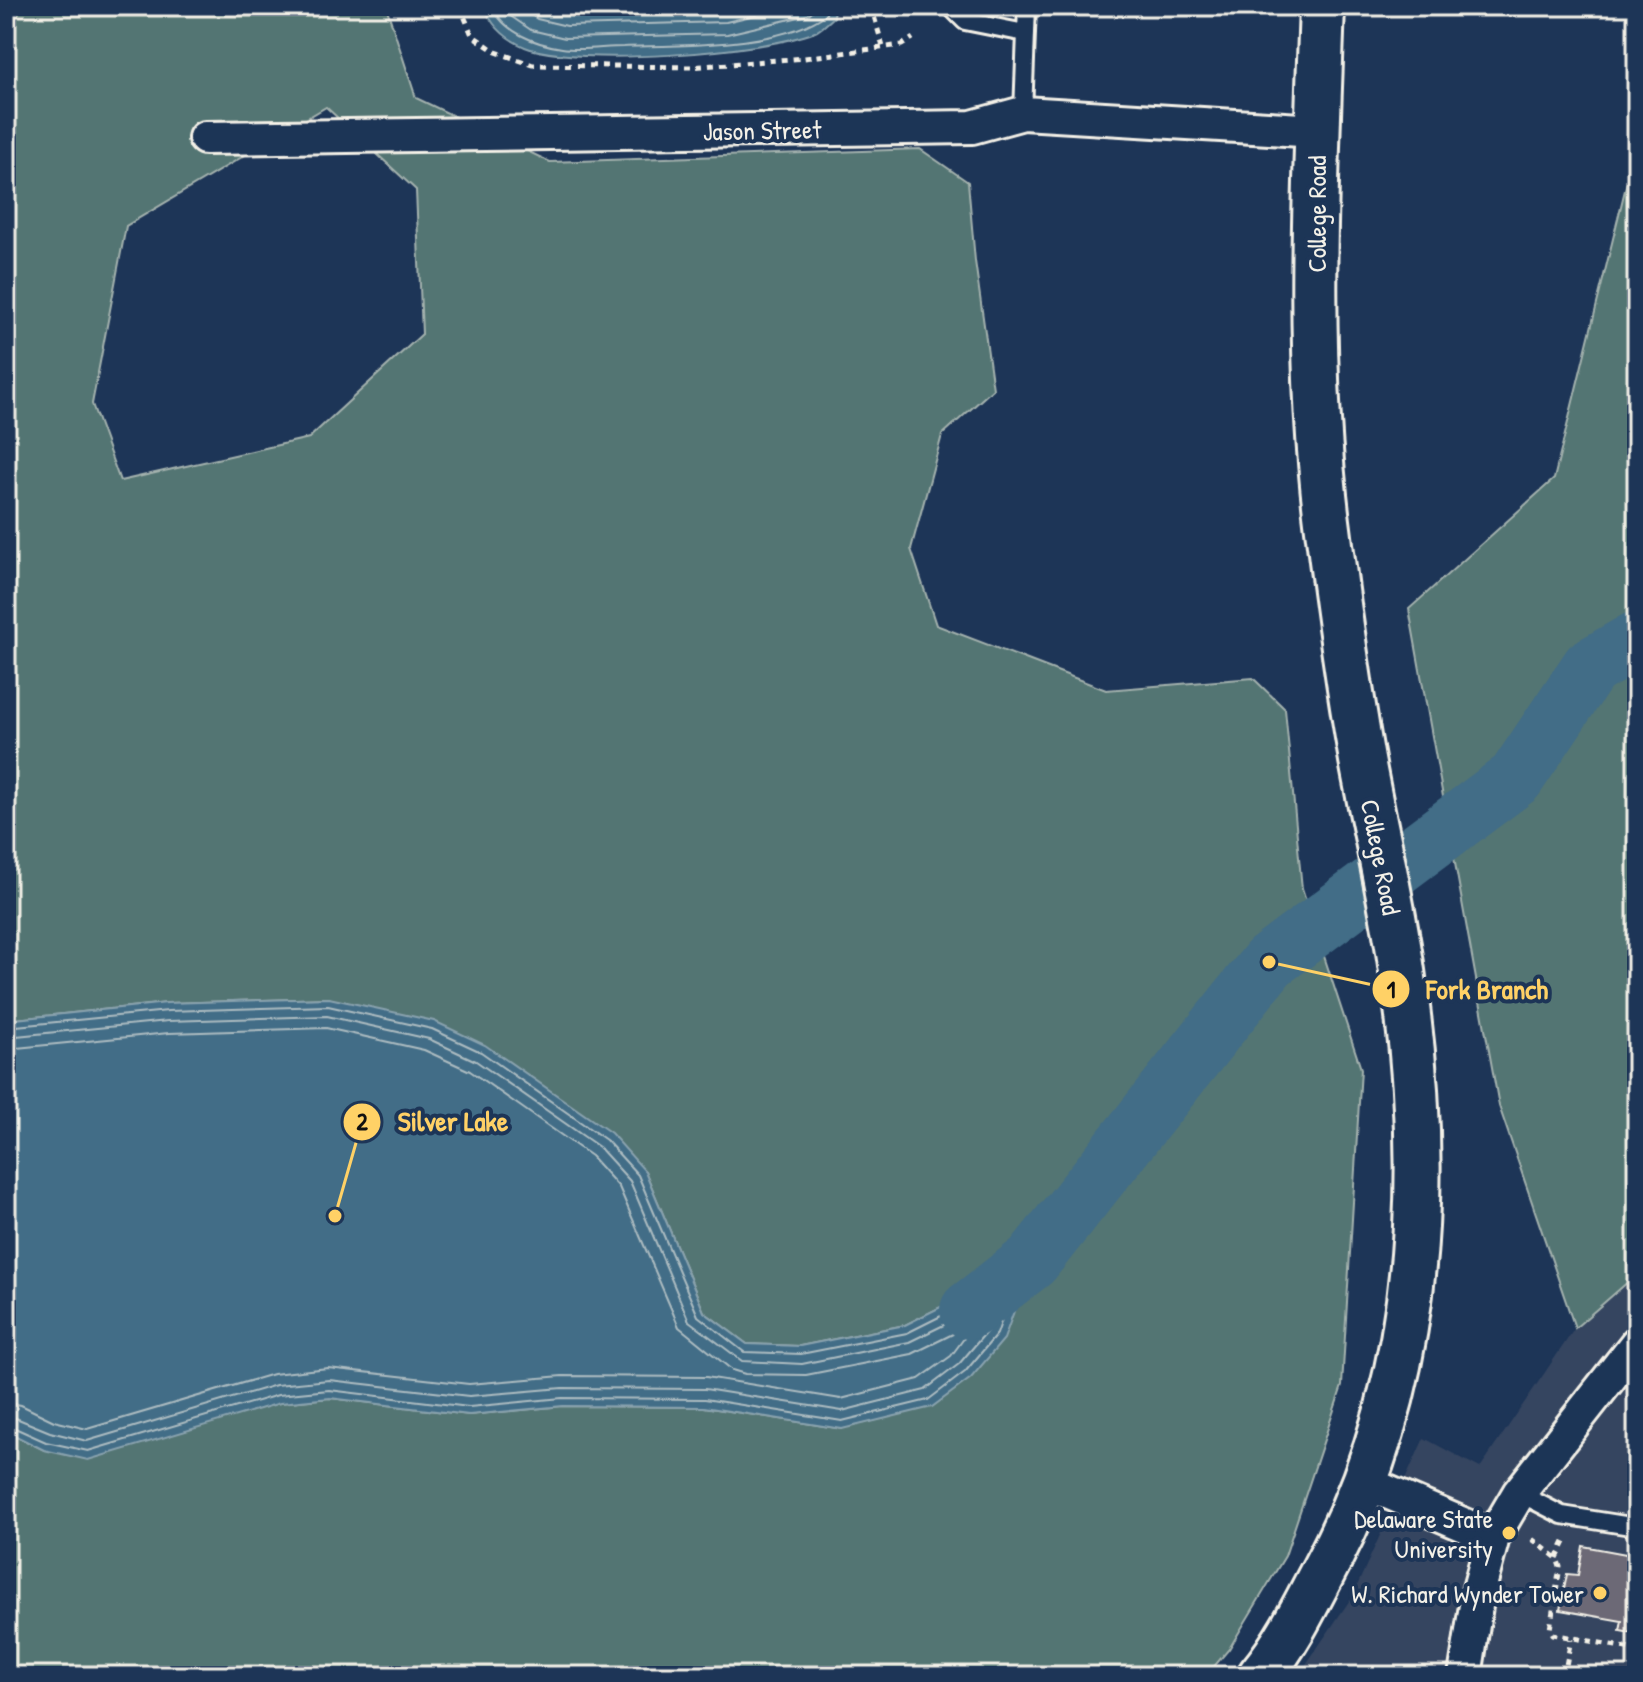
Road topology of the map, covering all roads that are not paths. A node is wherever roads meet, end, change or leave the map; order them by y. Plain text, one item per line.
1 (950, 6) edge
2 (1027, 6) edge
3 (1322, 6) edge
4 (1025, 33) junction
5 (1023, 113) junction
6 (1317, 131) junction
7 (205, 138) dead end
8 (1637, 1343) edge
9 (1364, 1482) junction
10 (1519, 1493) junction
11 (1637, 1527) edge
12 (1493, 1537) junction
13 (1260, 1676) edge
14 (1465, 1676) edge

1 - 4 lane
2 - 4 lane
3 - 6 street, College Road
4 - 5 lane
5 - 6 street, Jason Street
5 - 7 street, Jason Street
6 - 9 street, College Road
8 - 10 street
9 - 12 street
9 - 13 street, College Road
10 - 11 lane
10 - 12 street
12 - 14 street

